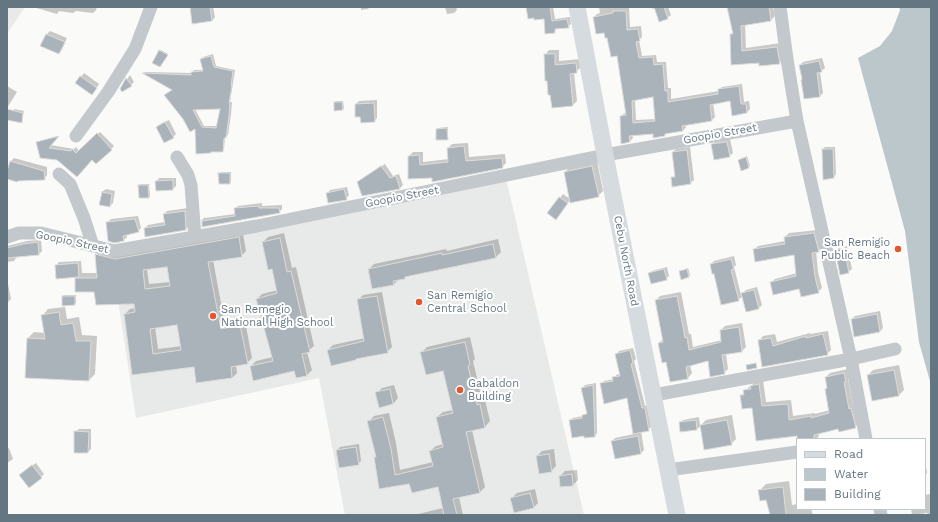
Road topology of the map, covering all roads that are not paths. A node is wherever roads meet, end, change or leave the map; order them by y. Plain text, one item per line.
1 (151, 7) edge
2 (577, 7) edge
3 (780, 7) edge
4 (797, 120) junction
5 (76, 136) dead end
6 (605, 155) junction
7 (177, 157) dead end
8 (59, 174) dead end
9 (7, 237) edge
10 (195, 237) junction
11 (93, 246) junction
12 (895, 349) dead end
13 (851, 359) junction
14 (654, 395) junction
15 (866, 438) edge
16 (796, 452) edge
17 (668, 470) junction
18 (677, 515) edge

1 - 5 street
2 - 6 main road, Cebu North Road
3 - 4 street
4 - 6 street, Goopio Street
4 - 13 street
6 - 10 street, Goopio Street
6 - 14 main road, Cebu North Road
7 - 10 street
8 - 11 street
9 - 11 street, Goopio Street
10 - 11 street, Goopio Street
12 - 13 street
13 - 14 street
13 - 15 street
14 - 17 main road, Cebu North Road
16 - 17 street
17 - 18 main road, Cebu North Road

